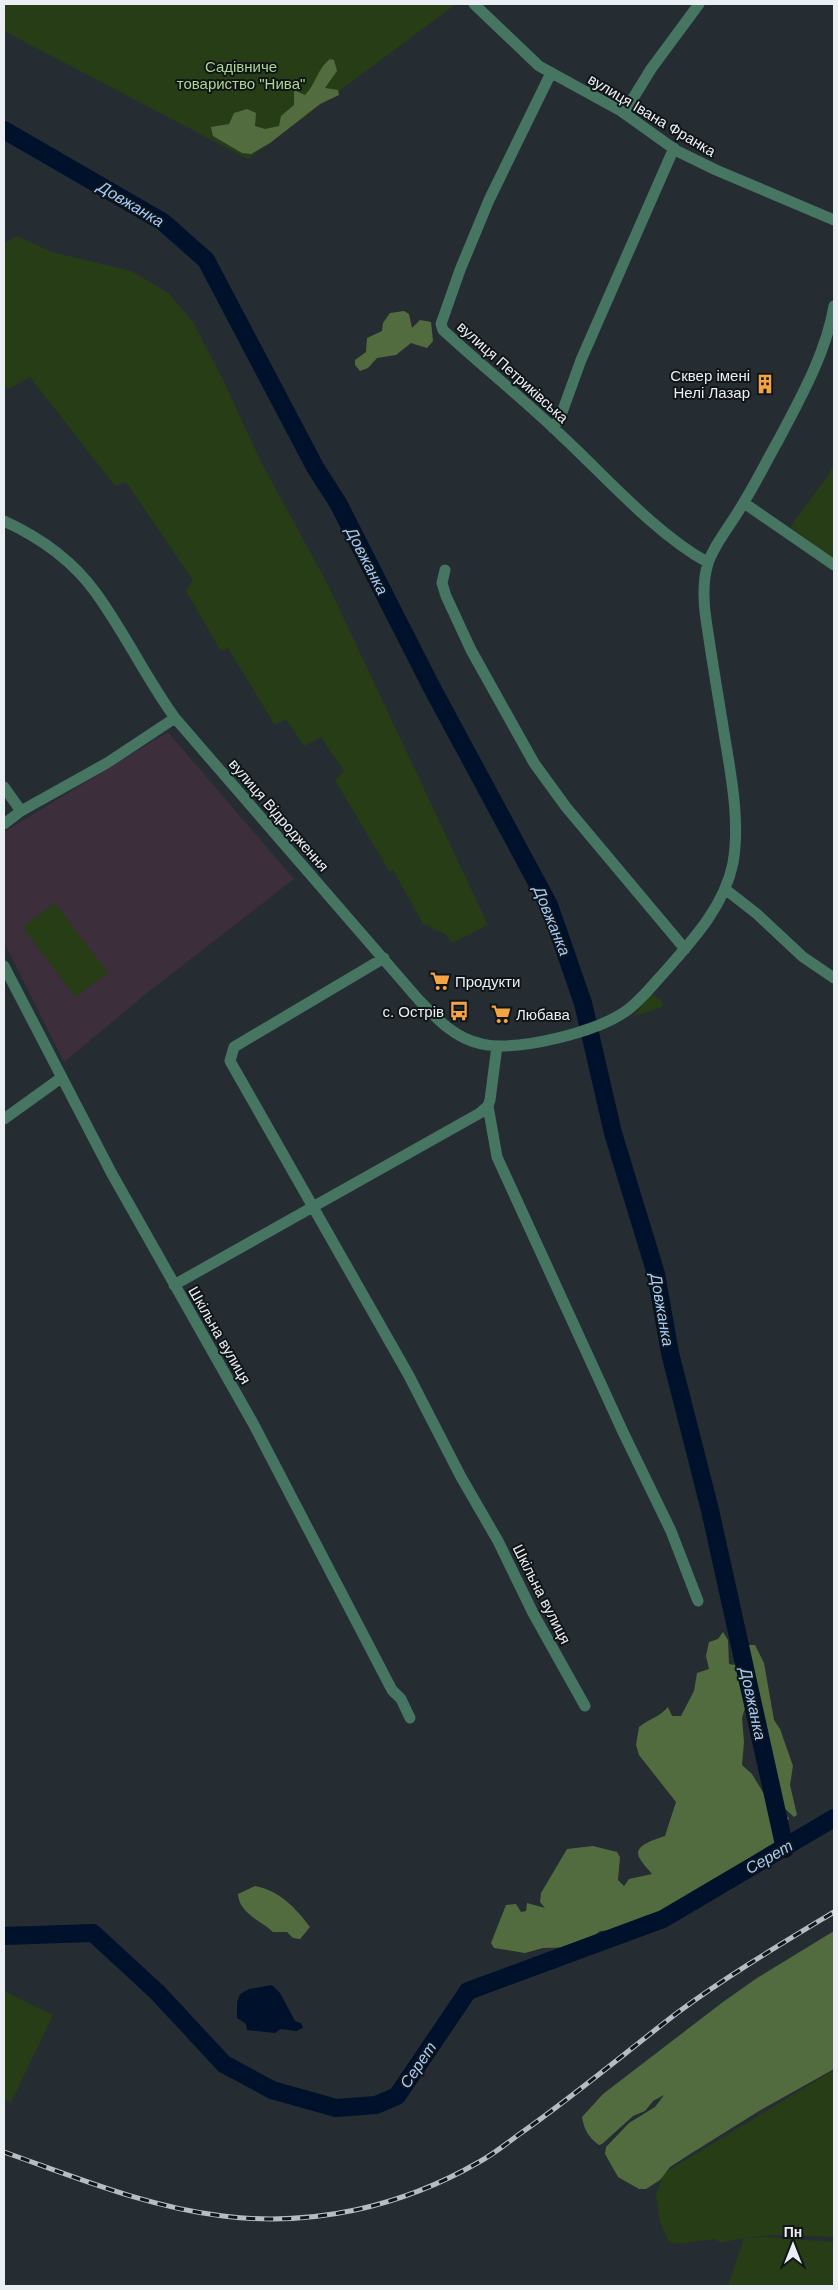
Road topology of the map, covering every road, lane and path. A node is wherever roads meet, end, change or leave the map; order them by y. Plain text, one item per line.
1 (474, 4) edge
2 (700, 4) edge
3 (551, 72) junction
4 (624, 113) junction
5 (674, 148) junction
6 (834, 220) edge
7 (834, 306) edge
8 (554, 428) junction
9 (744, 503) junction
10 (4, 521) edge
11 (707, 562) junction
12 (834, 565) edge
13 (445, 570) dead end
14 (175, 718) junction
15 (4, 787) edge
16 (21, 811) junction
17 (4, 824) edge
18 (725, 889) junction
19 (685, 949) junction
20 (384, 958) junction
21 (4, 966) edge
22 (834, 978) edge
23 (497, 1046) junction
24 (61, 1078) junction
25 (488, 1106) junction
26 (4, 1119) edge
27 (313, 1206) junction
28 (174, 1286) junction
29 (698, 1601) dead end
30 (585, 1706) dead end
31 (410, 1718) dead end

1 - 3 street, вулиця Івана Франка
2 - 4 street
3 - 4 street, вулиця Івана Франка
3 - 8 street, вулиця Петриківська
4 - 5 street, вулиця Івана Франка
5 - 6 street, вулиця Івана Франка
5 - 8 street
7 - 9 street
8 - 11 street, вулиця Петриківська
9 - 11 street
9 - 12 street
10 - 14 street, вулиця Відродження
11 - 18 street, вулиця Відродження
13 - 19 street
14 - 16 street
14 - 20 street, вулиця Відродження
15 - 16 street
16 - 17 street
18 - 19 street, вулиця Відродження
18 - 22 street
19 - 23 street, вулиця Відродження
20 - 23 street, вулиця Відродження
20 - 27 street, Шкільна вулиця
21 - 24 street, Шкільна вулиця
23 - 25 street
24 - 26 street
24 - 28 street, Шкільна вулиця
25 - 27 street
25 - 29 street
27 - 28 street
27 - 30 street, Шкільна вулиця
28 - 31 street, Шкільна вулиця

